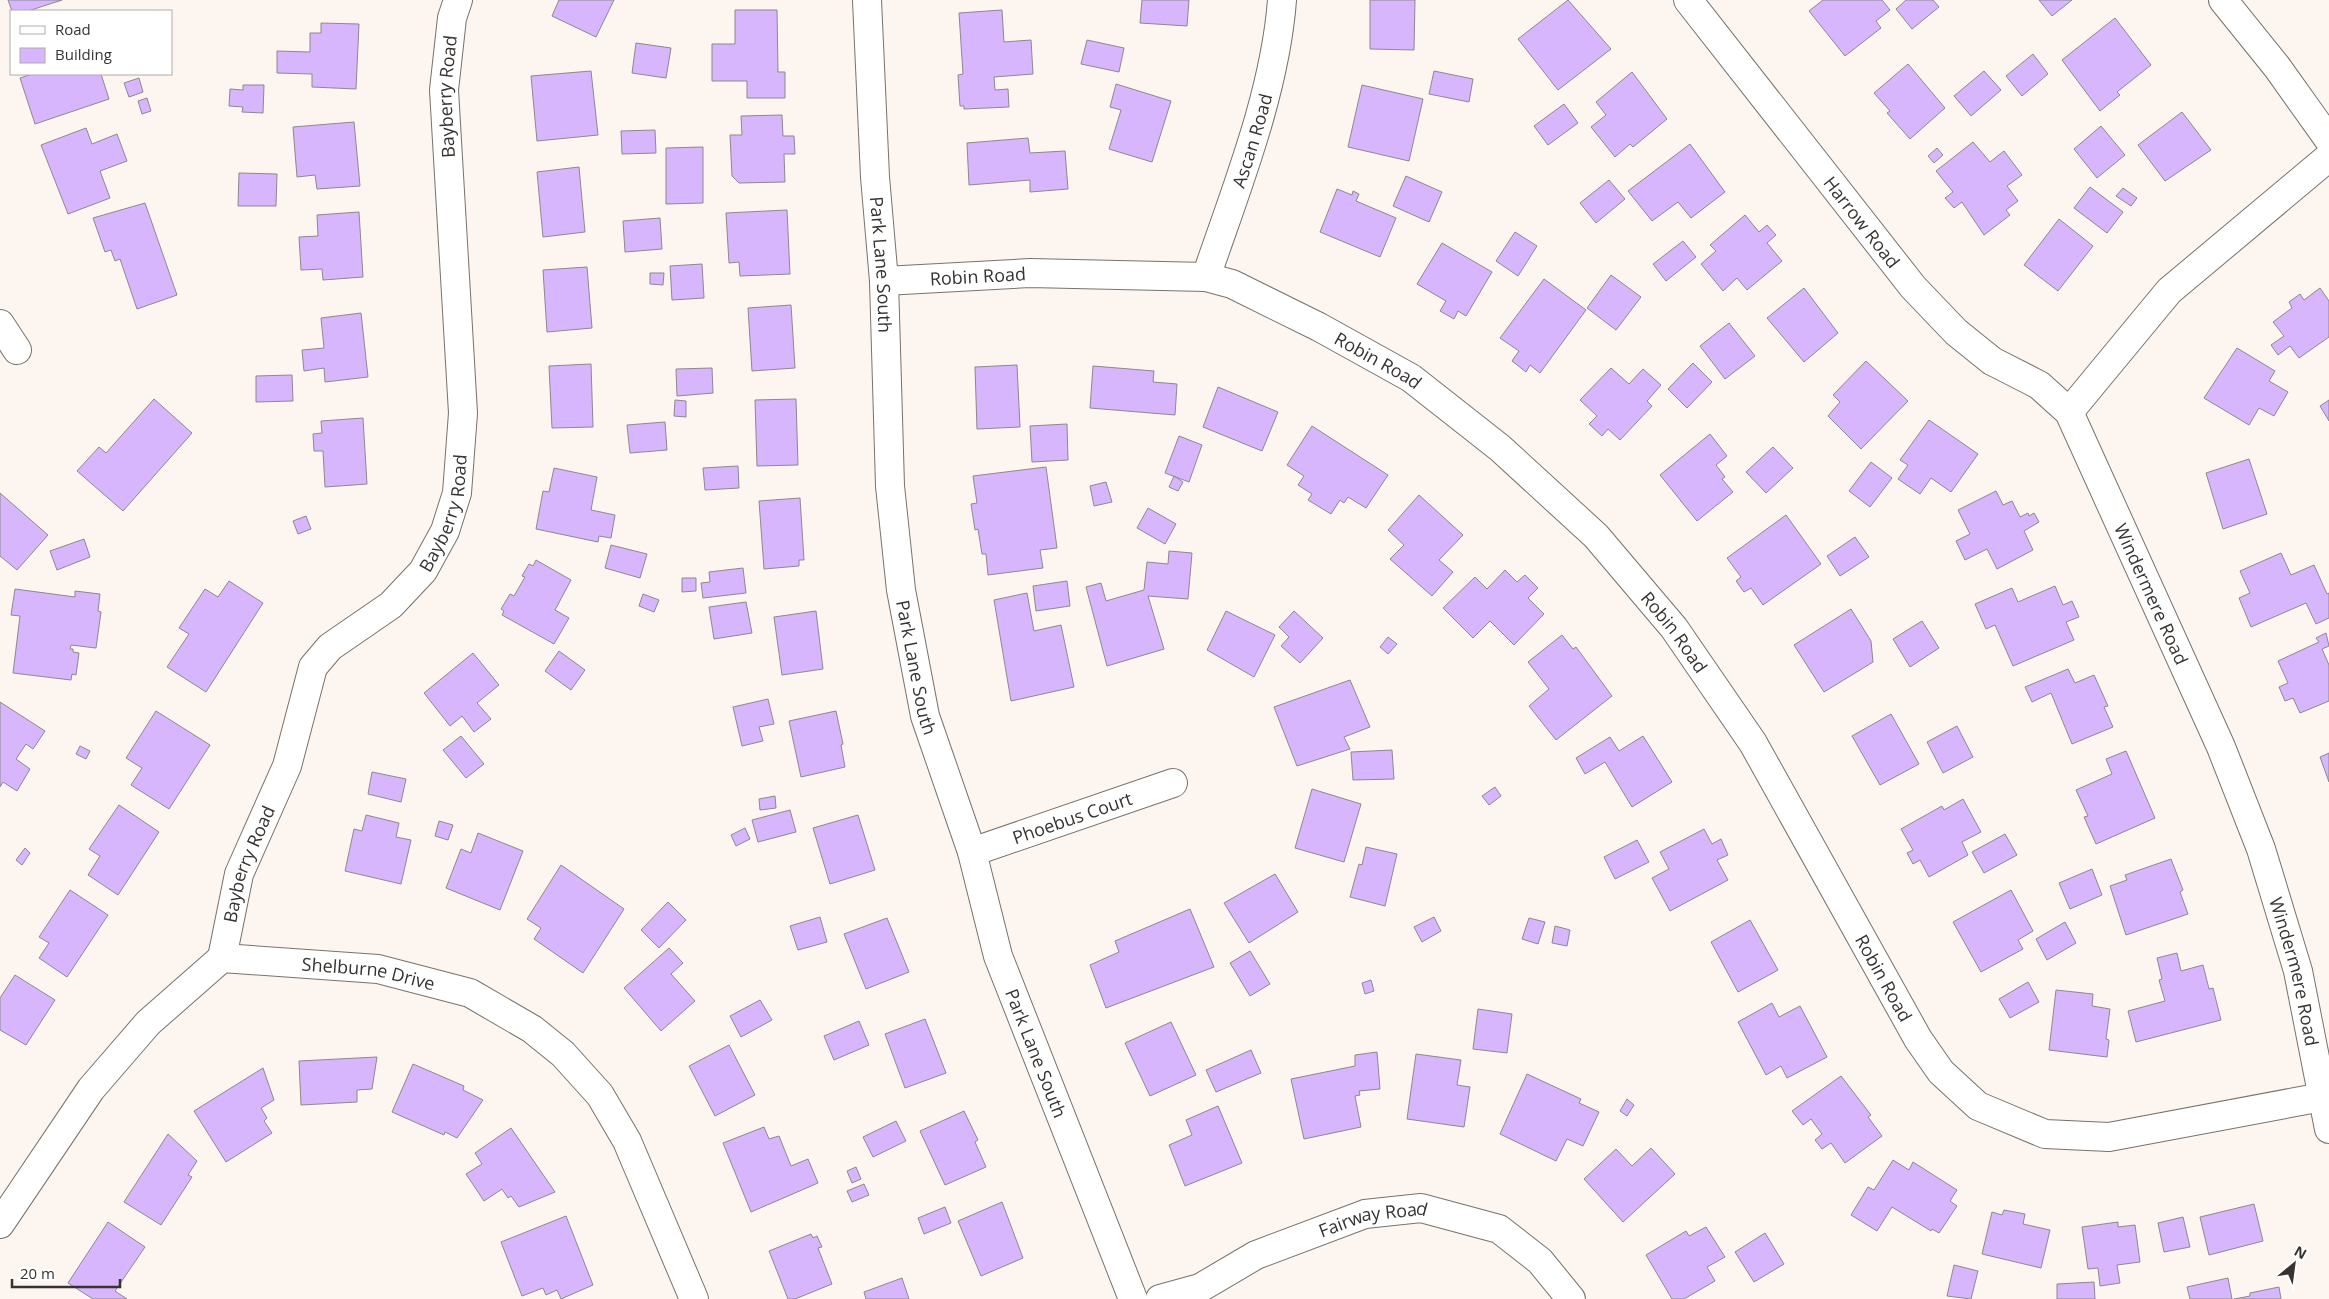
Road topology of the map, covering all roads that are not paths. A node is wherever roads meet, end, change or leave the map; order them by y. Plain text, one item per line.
1 (458, 0) edge
2 (867, 0) edge
3 (1282, 0) edge
4 (1688, 0) edge
5 (2223, 0) edge
6 (2329, 140) edge
7 (2329, 157) edge
8 (1206, 277) junction
9 (884, 281) junction
10 (0, 324) edge
11 (17, 350) dead end
12 (2069, 412) junction
13 (1173, 782) dead end
14 (972, 852) junction
15 (222, 958) junction
16 (2322, 1097) junction
17 (2329, 1129) edge
18 (0, 1224) edge
19 (694, 1299) edge
20 (1133, 1299) edge
21 (1160, 1299) edge
22 (1571, 1299) edge

1 - 15 street, Bayberry Road
2 - 9 street, Park Lane South
3 - 8 street, Ascan Road
4 - 12 street, Harrow Road
5 - 6 street
7 - 12 street
8 - 9 street, Robin Road
8 - 16 street, Robin Road
9 - 14 street, Park Lane South
10 - 11 street
12 - 16 street, Windermere Road
13 - 14 street, Phoebus Court
14 - 20 street, Park Lane South
15 - 18 street
15 - 19 street, Shelburne Drive
16 - 17 street, Windermere Road
21 - 22 street, Fairway Road

